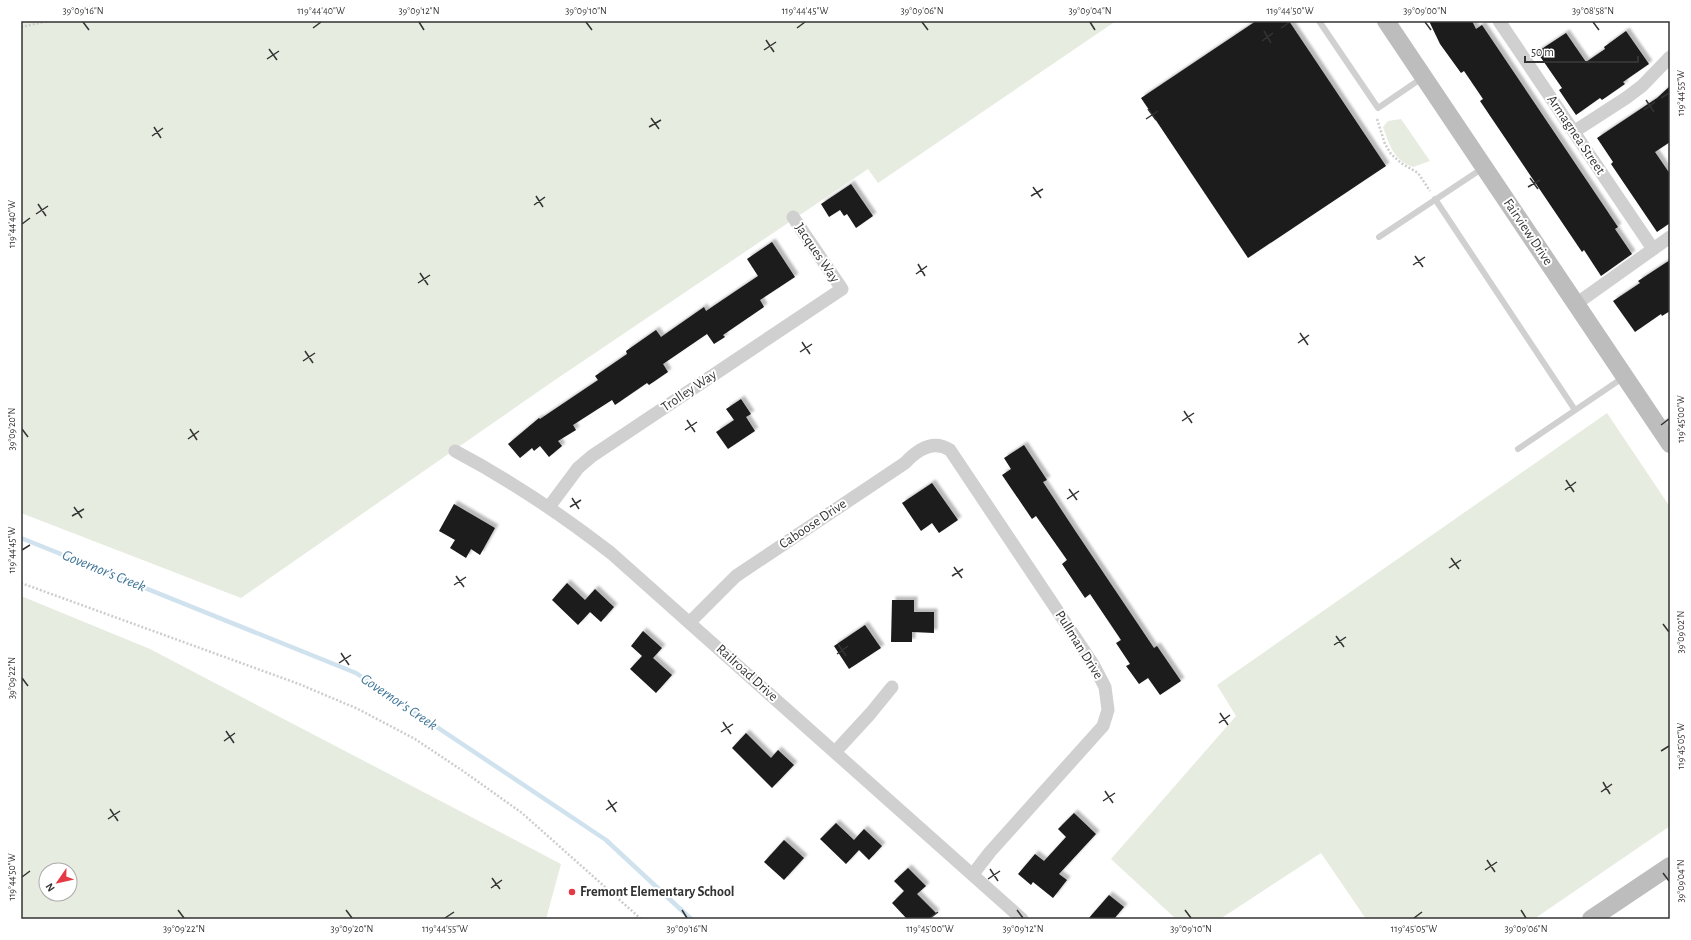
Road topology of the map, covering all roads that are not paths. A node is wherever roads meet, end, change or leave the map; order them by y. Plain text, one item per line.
1 (1319, 21) edge
2 (1386, 21) edge
3 (1499, 21) edge
4 (1670, 57) edge
5 (1424, 77) junction
6 (1575, 131) junction
7 (1484, 167) junction
8 (1435, 199) junction
9 (793, 217) dead end
10 (1379, 237) dead end
11 (1670, 237) edge
12 (1653, 249) junction
13 (842, 289) joint
14 (1576, 304) junction
15 (1625, 376) junction
16 (1575, 410) junction
17 (1664, 424) edge
18 (1670, 444) edge
19 (946, 448) joint
20 (1518, 449) dead end
21 (455, 451) dead end
22 (549, 507) junction
23 (690, 622) junction
24 (892, 687) dead end
25 (835, 752) junction
26 (1670, 866) edge
27 (973, 874) junction
28 (1022, 919) edge
29 (1591, 919) edge

1 - 5 lane
2 - 5 main road, Fairview Drive
3 - 6 street, Armagnea Street
4 - 6 street
5 - 7 main road, Fairview Drive
6 - 12 street, Armagnea Street
7 - 8 lane
7 - 14 main road, Fairview Drive
8 - 10 lane
8 - 16 lane
9 - 13 street, Jacques Way
11 - 12 street
12 - 14 street
13 - 22 street, Trolley Way
14 - 15 main road, Fairview Drive
15 - 16 lane
15 - 17 main road, Fairview Drive
16 - 20 lane
17 - 18 main road, Fairview Drive
19 - 23 street, Caboose Drive
19 - 27 street, Pullman Drive
21 - 22 street, Railroad Drive
22 - 23 street, Railroad Drive
23 - 25 street, Railroad Drive
24 - 25 street
25 - 27 street, Railroad Drive
26 - 29 main road
27 - 28 street, Railroad Drive

